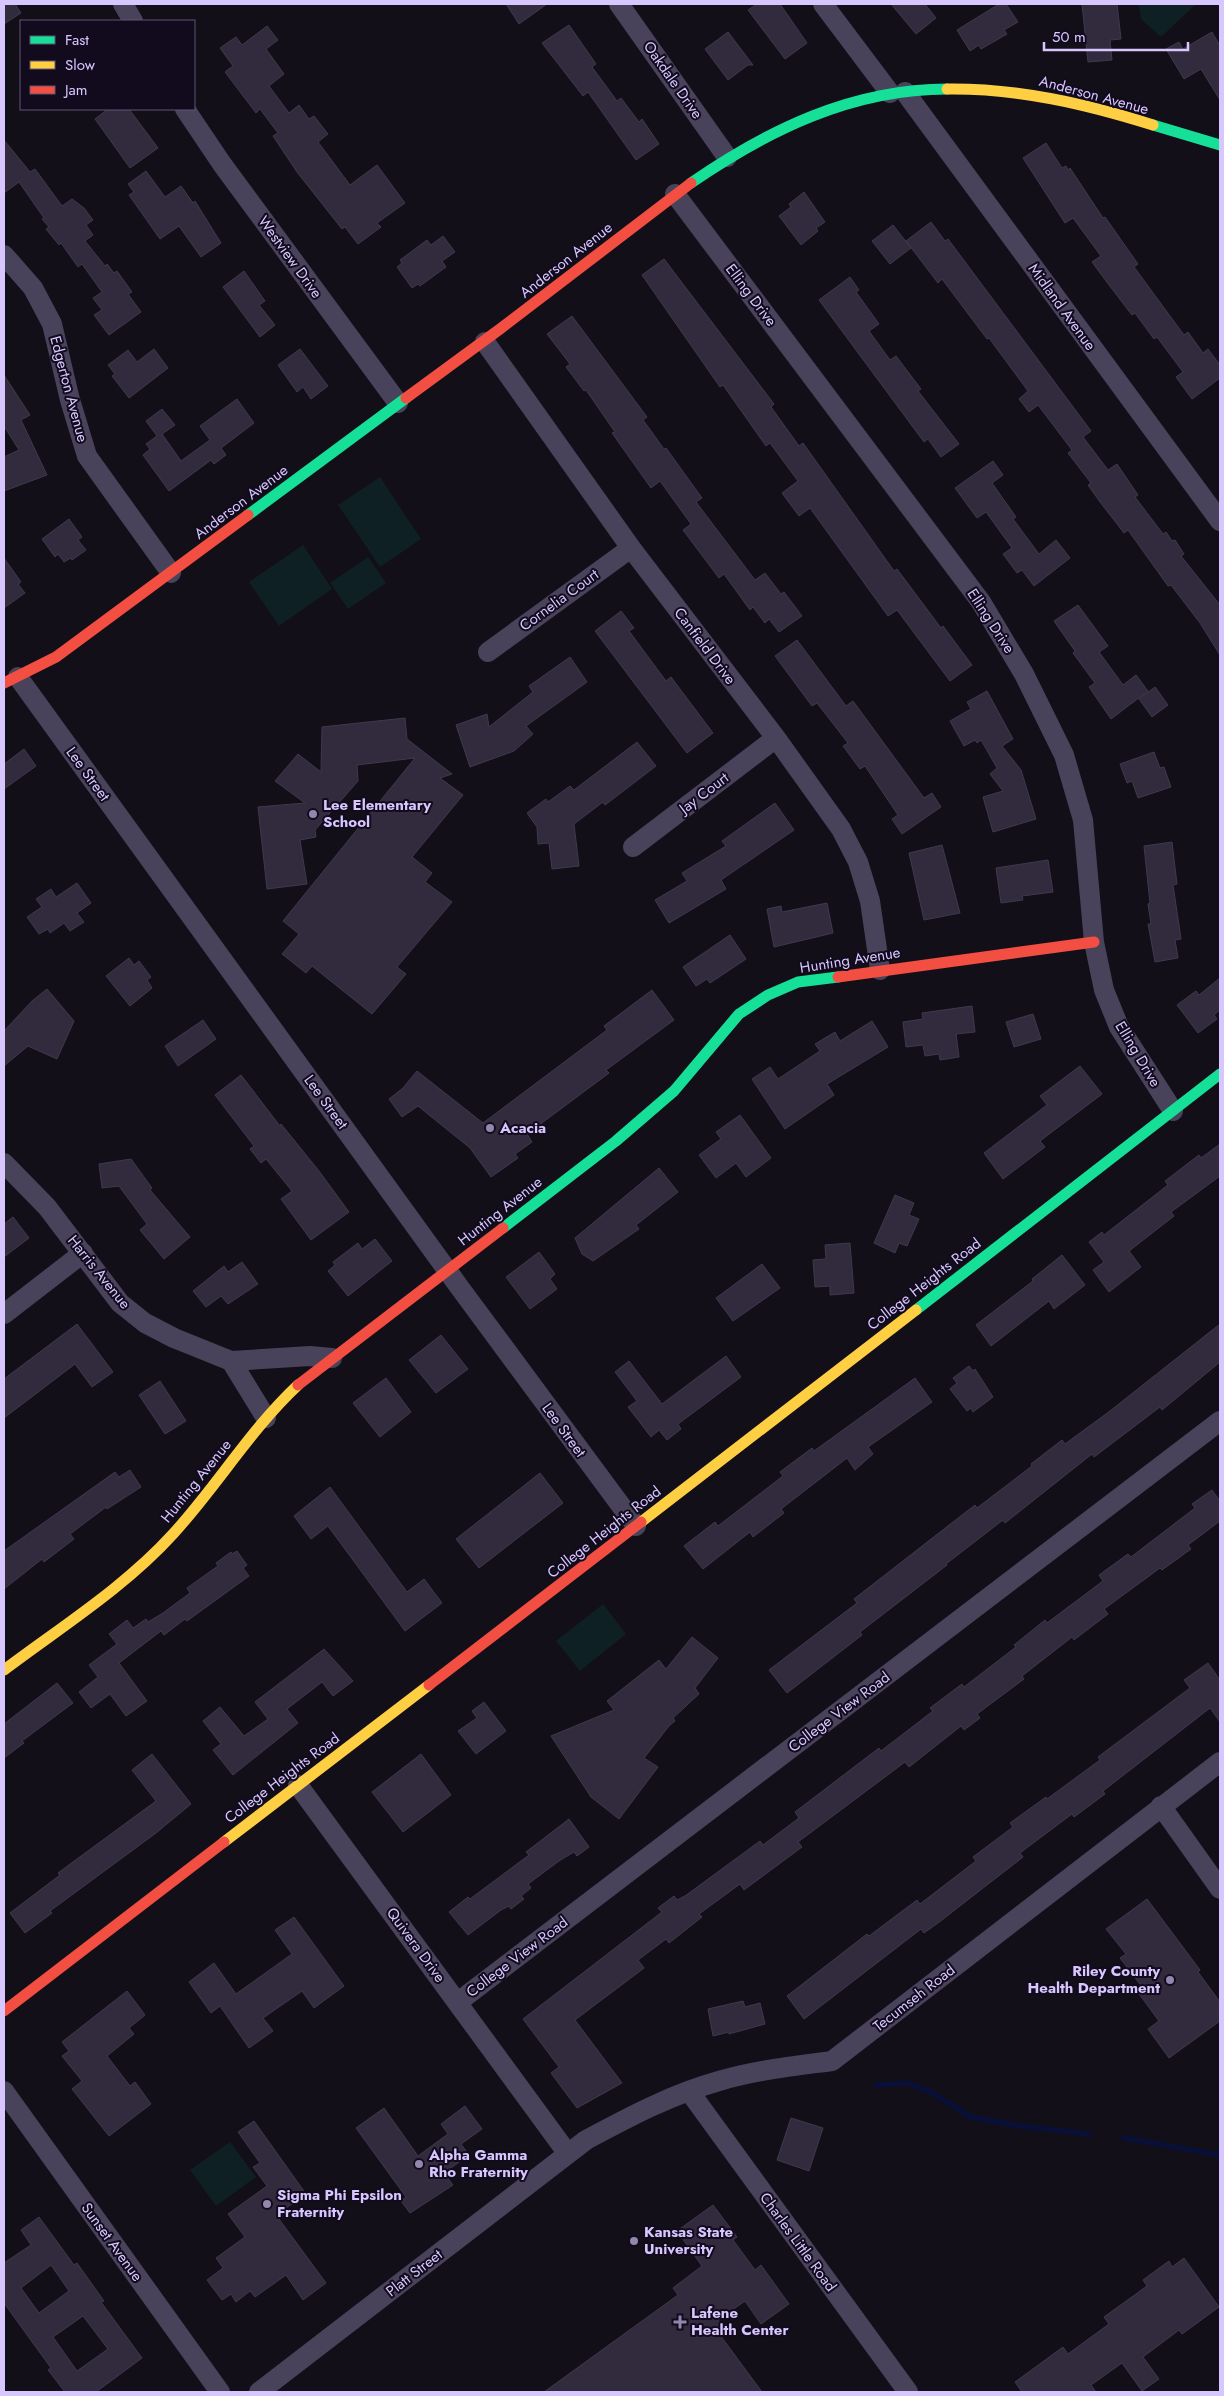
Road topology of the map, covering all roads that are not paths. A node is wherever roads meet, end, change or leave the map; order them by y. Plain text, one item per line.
1 (123, 4) edge
2 (619, 4) edge
3 (823, 4) edge
4 (132, 20) edge
5 (898, 93) junction
6 (186, 110) edge
7 (1220, 146) edge
8 (727, 157) junction
9 (675, 194) junction
10 (4, 254) edge
11 (484, 342) junction
12 (398, 403) junction
13 (1220, 521) edge
14 (631, 548) junction
15 (171, 573) junction
16 (488, 652) dead end
17 (11, 680) edge
18 (776, 738) junction
19 (633, 847) dead end
20 (1094, 942) junction
21 (880, 970) junction
22 (1220, 1074) edge
23 (1173, 1111) junction
24 (4, 1163) edge
25 (82, 1253) junction
26 (447, 1270) junction
27 (4, 1314) edge
28 (332, 1358) junction
29 (231, 1361) junction
30 (266, 1418) junction
31 (1220, 1421) edge
32 (636, 1526) junction
33 (4, 1670) edge
34 (1220, 1762) edge
35 (298, 1785) junction
36 (1161, 1806) junction
37 (1220, 1889) edge
38 (458, 2002) junction
39 (4, 2010) edge
40 (4, 2091) edge
41 (689, 2091) junction
42 (568, 2154) junction
43 (220, 2392) edge
44 (259, 2392) edge
45 (908, 2392) edge

1 - 4 street
2 - 8 street, Oakdale Drive
3 - 5 street, Midland Avenue
5 - 7 street, Anderson Avenue
5 - 8 street, Anderson Avenue
5 - 13 street, Midland Avenue
6 - 12 street, Westview Drive
8 - 9 street, Anderson Avenue
9 - 11 street, Anderson Avenue
9 - 20 street, Elling Drive
10 - 15 street, Edgerton Avenue
11 - 12 street, Anderson Avenue
11 - 14 street, Canfield Drive
12 - 15 street, Anderson Avenue
14 - 16 street, Cornelia Court
14 - 18 street, Canfield Drive
15 - 17 street, Anderson Avenue
17 - 26 street, Lee Street
18 - 19 street, Jay Court
18 - 21 street, Canfield Drive
20 - 21 street, Hunting Avenue
20 - 23 street, Elling Drive
21 - 26 street, Hunting Avenue
22 - 23 street, College Heights Road
23 - 32 street, College Heights Road
24 - 25 street, Harris Avenue
25 - 27 street
25 - 29 street, Harris Avenue
26 - 28 street, Hunting Avenue
26 - 32 street, Lee Street
28 - 29 street, Harris Avenue
28 - 30 street, Hunting Avenue
29 - 30 street
30 - 33 street, Hunting Avenue
31 - 38 street, College View Road
32 - 35 street, College Heights Road
34 - 36 street, Tecumseh Road
35 - 38 street, Quivera Drive
35 - 39 street, College Heights Road
36 - 37 street
36 - 41 street, Tecumseh Road
38 - 42 street, Quivera Drive
40 - 43 street, Sunset Avenue
41 - 42 street, Tecumseh Road
41 - 45 street, Charles Little Road
42 - 44 street, Platt Street

